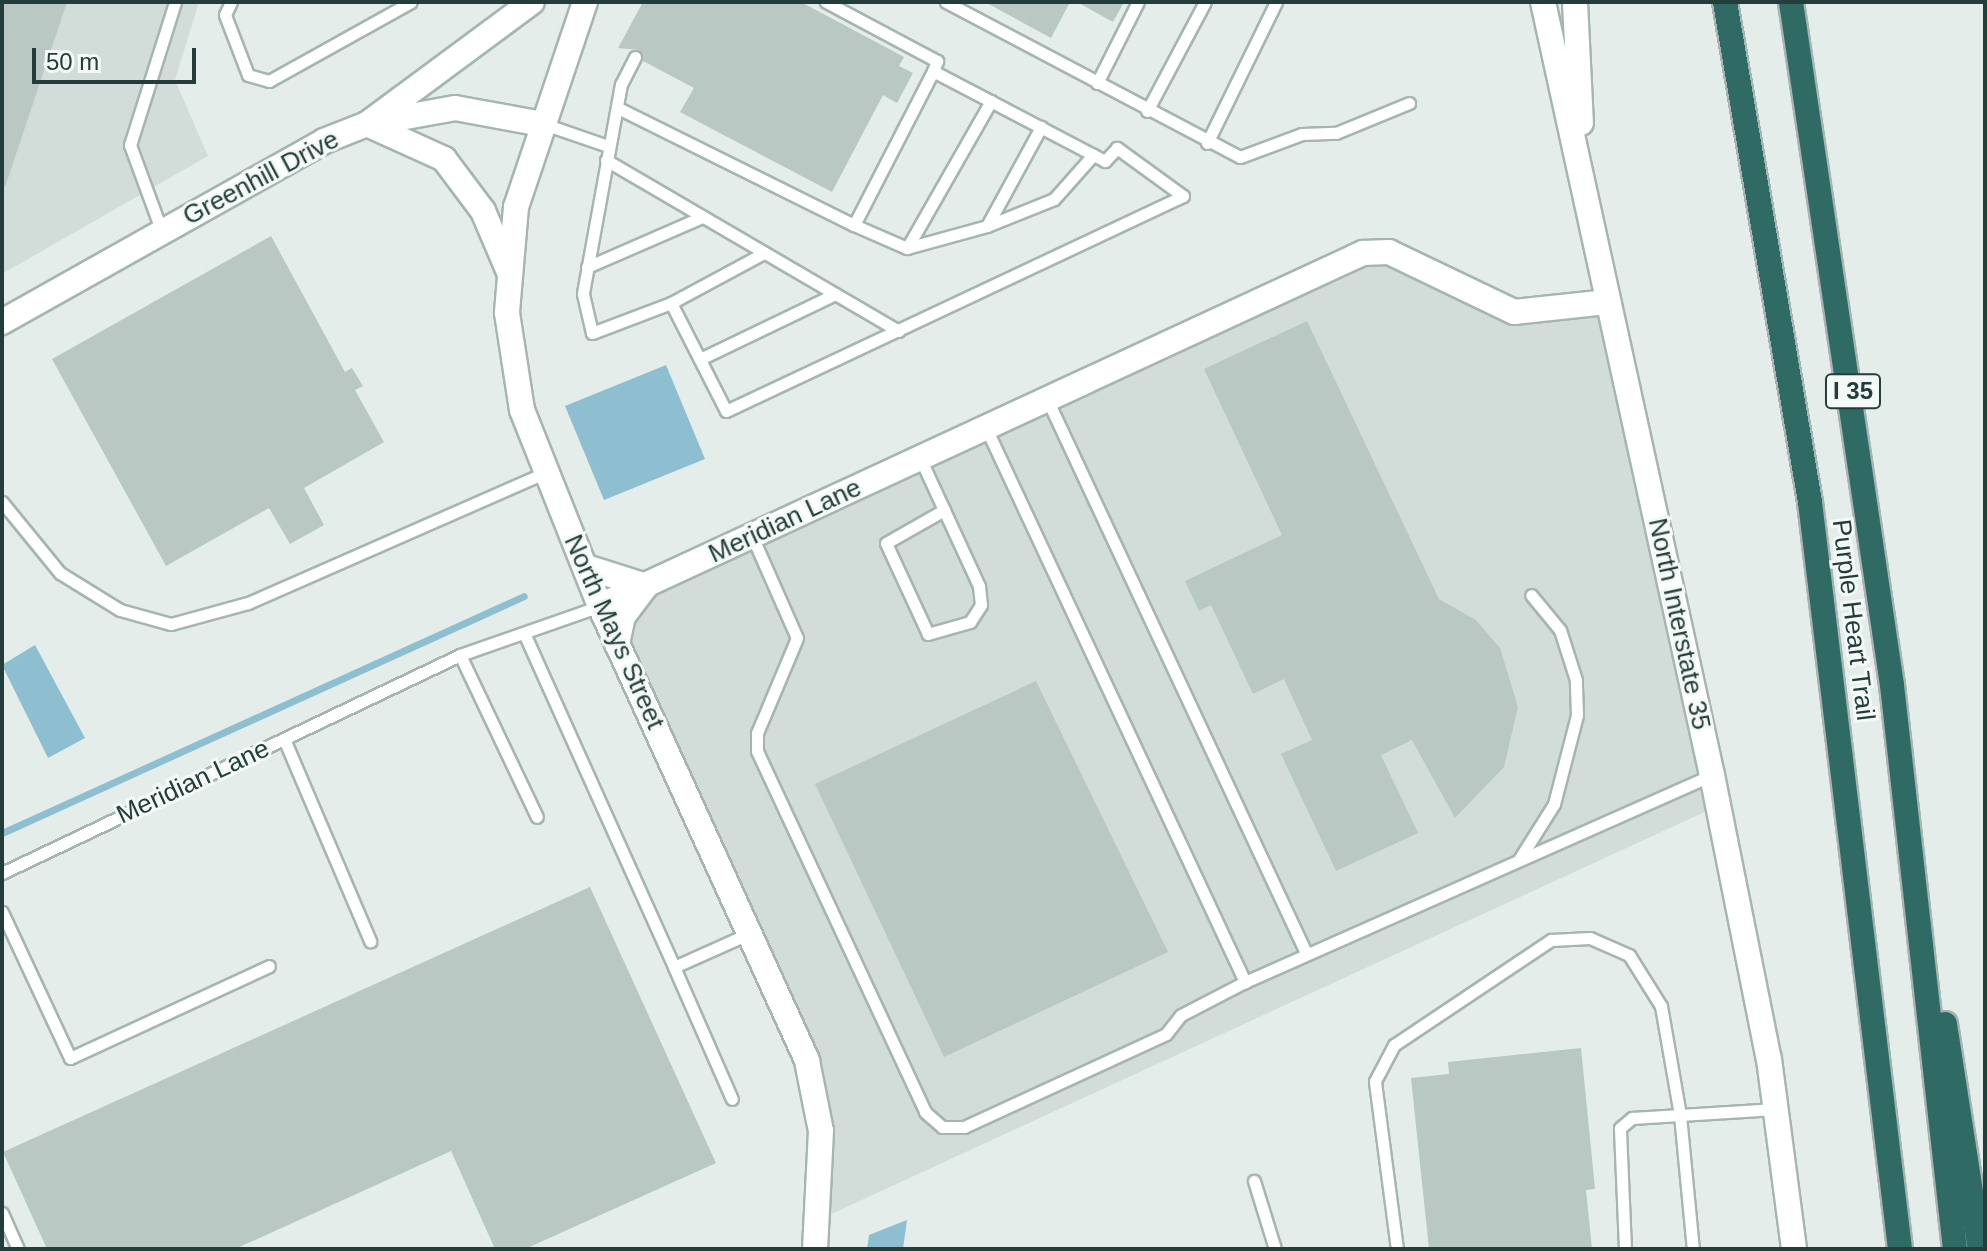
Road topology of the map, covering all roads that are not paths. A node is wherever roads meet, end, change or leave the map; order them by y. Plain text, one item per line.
1 (175, 2) edge
2 (231, 2) edge
3 (411, 2) edge
4 (532, 2) edge
5 (585, 2) edge
6 (826, 2) edge
7 (946, 2) edge
8 (1138, 2) edge
9 (1205, 2) edge
10 (1276, 2) edge
11 (1543, 2) edge
12 (1575, 2) edge
13 (1725, 2) edge
14 (1791, 2) edge
15 (635, 57) dead end
16 (933, 71) junction
17 (1097, 83) junction
18 (991, 101) junction
19 (1409, 103) dead end
20 (620, 109) junction
21 (1147, 111) junction
22 (367, 124) junction
23 (542, 124) junction
24 (1041, 127) junction
25 (1207, 143) junction
26 (608, 146) junction
27 (1093, 155) junction
28 (606, 160) junction
29 (1583, 189) junction
30 (702, 217) junction
31 (854, 225) junction
32 (987, 226) junction
33 (162, 232) junction
34 (907, 248) junction
35 (764, 253) junction
36 (587, 267) junction
37 (510, 274) junction
38 (835, 294) junction
39 (1608, 302) junction
40 (671, 303) junction
41 (1572, 308) junction
42 (2, 322) edge
43 (899, 331) junction
44 (1617, 338) junction
45 (700, 359) junction
46 (1047, 399) junction
47 (986, 428) junction
48 (920, 458) junction
49 (544, 473) junction
50 (2, 502) edge
51 (944, 510) junction
52 (752, 536) junction
53 (586, 567) junction
54 (646, 586) junction
55 (1531, 595) dead end
56 (600, 606) junction
57 (524, 633) junction
58 (617, 644) junction
59 (460, 655) junction
60 (284, 739) junction
61 (1712, 775) junction
62 (1902, 781) junction
63 (537, 817) dead end
64 (1520, 858) junction
65 (2, 873) edge
66 (2, 912) edge
67 (750, 932) junction
68 (370, 941) dead end
69 (1306, 953) junction
70 (269, 966) dead end
71 (674, 967) junction
72 (1245, 982) junction
73 (732, 1099) dead end
74 (1777, 1109) junction
75 (1680, 1115) junction
76 (1254, 1181) dead end
77 (2, 1213) edge
78 (18, 1249) edge
79 (815, 1249) edge
80 (1275, 1249) edge
81 (1397, 1249) edge
82 (1625, 1249) edge
83 (1693, 1249) edge
84 (1794, 1249) edge
85 (1900, 1249) edge
86 (1955, 1249) edge
87 (1980, 1249) edge

1 - 33 lane
2 - 3 lane
4 - 22 main road
5 - 23 main road, North Mays Street
6 - 16 lane
7 - 17 lane
8 - 17 lane
9 - 21 lane
10 - 25 lane
11 - 29 main road, North Interstate 35
12 - 29 main road
13 - 85 highway, Purple Heart Trail / I 35
14 - 62 highway, Purple Heart Trail / I 35
15 - 20 lane
16 - 18 lane
16 - 31 lane
17 - 21 lane
18 - 24 lane
18 - 34 lane
19 - 25 lane
20 - 26 lane
20 - 31 lane
21 - 25 lane
22 - 23 main road, Greenhill Drive
22 - 33 main road, Greenhill Drive
22 - 37 main road
23 - 26 lane
23 - 37 main road, North Mays Street
24 - 27 lane
24 - 32 lane
26 - 28 lane
27 - 32 lane
27 - 43 lane
28 - 30 lane
28 - 36 lane
29 - 39 main road, North Interstate 35
30 - 35 lane
30 - 36 lane
31 - 34 lane
32 - 34 lane
33 - 42 main road, Greenhill Drive
35 - 38 lane
35 - 40 lane
36 - 40 lane
37 - 49 main road, North Mays Street
38 - 43 lane
38 - 45 lane
39 - 41 main road, Meridian Lane
39 - 44 main road, North Interstate 35
40 - 45 lane
41 - 44 main road
41 - 46 main road, Meridian Lane
43 - 45 lane
44 - 61 main road, North Interstate 35
46 - 47 main road, Meridian Lane
46 - 69 lane
47 - 48 main road, Meridian Lane
47 - 72 lane
48 - 51 lane
48 - 52 main road, Meridian Lane
49 - 50 lane
49 - 53 main road, North Mays Street
51 - 51 lane
52 - 54 main road, Meridian Lane
52 - 72 lane
53 - 54 main road
53 - 56 main road, North Mays Street
54 - 56 main road, Meridian Lane
54 - 58 main road
55 - 64 lane
56 - 57 lane, Meridian Lane
56 - 58 main road, North Mays Street
57 - 59 lane, Meridian Lane
57 - 71 lane
58 - 67 main road, North Mays Street
59 - 60 lane, Meridian Lane
59 - 63 lane
60 - 65 lane, Meridian Lane
60 - 68 lane
61 - 64 lane
61 - 74 main road, North Interstate 35
62 - 86 highway, Purple Heart Trail / I 35
62 - 87 highway
64 - 69 lane
66 - 70 lane
67 - 71 lane
67 - 79 main road, North Mays Street
69 - 72 lane
71 - 73 lane
74 - 75 lane
74 - 84 main road, North Interstate 35
75 - 81 lane
75 - 82 lane
75 - 83 lane
76 - 80 lane
77 - 78 lane

